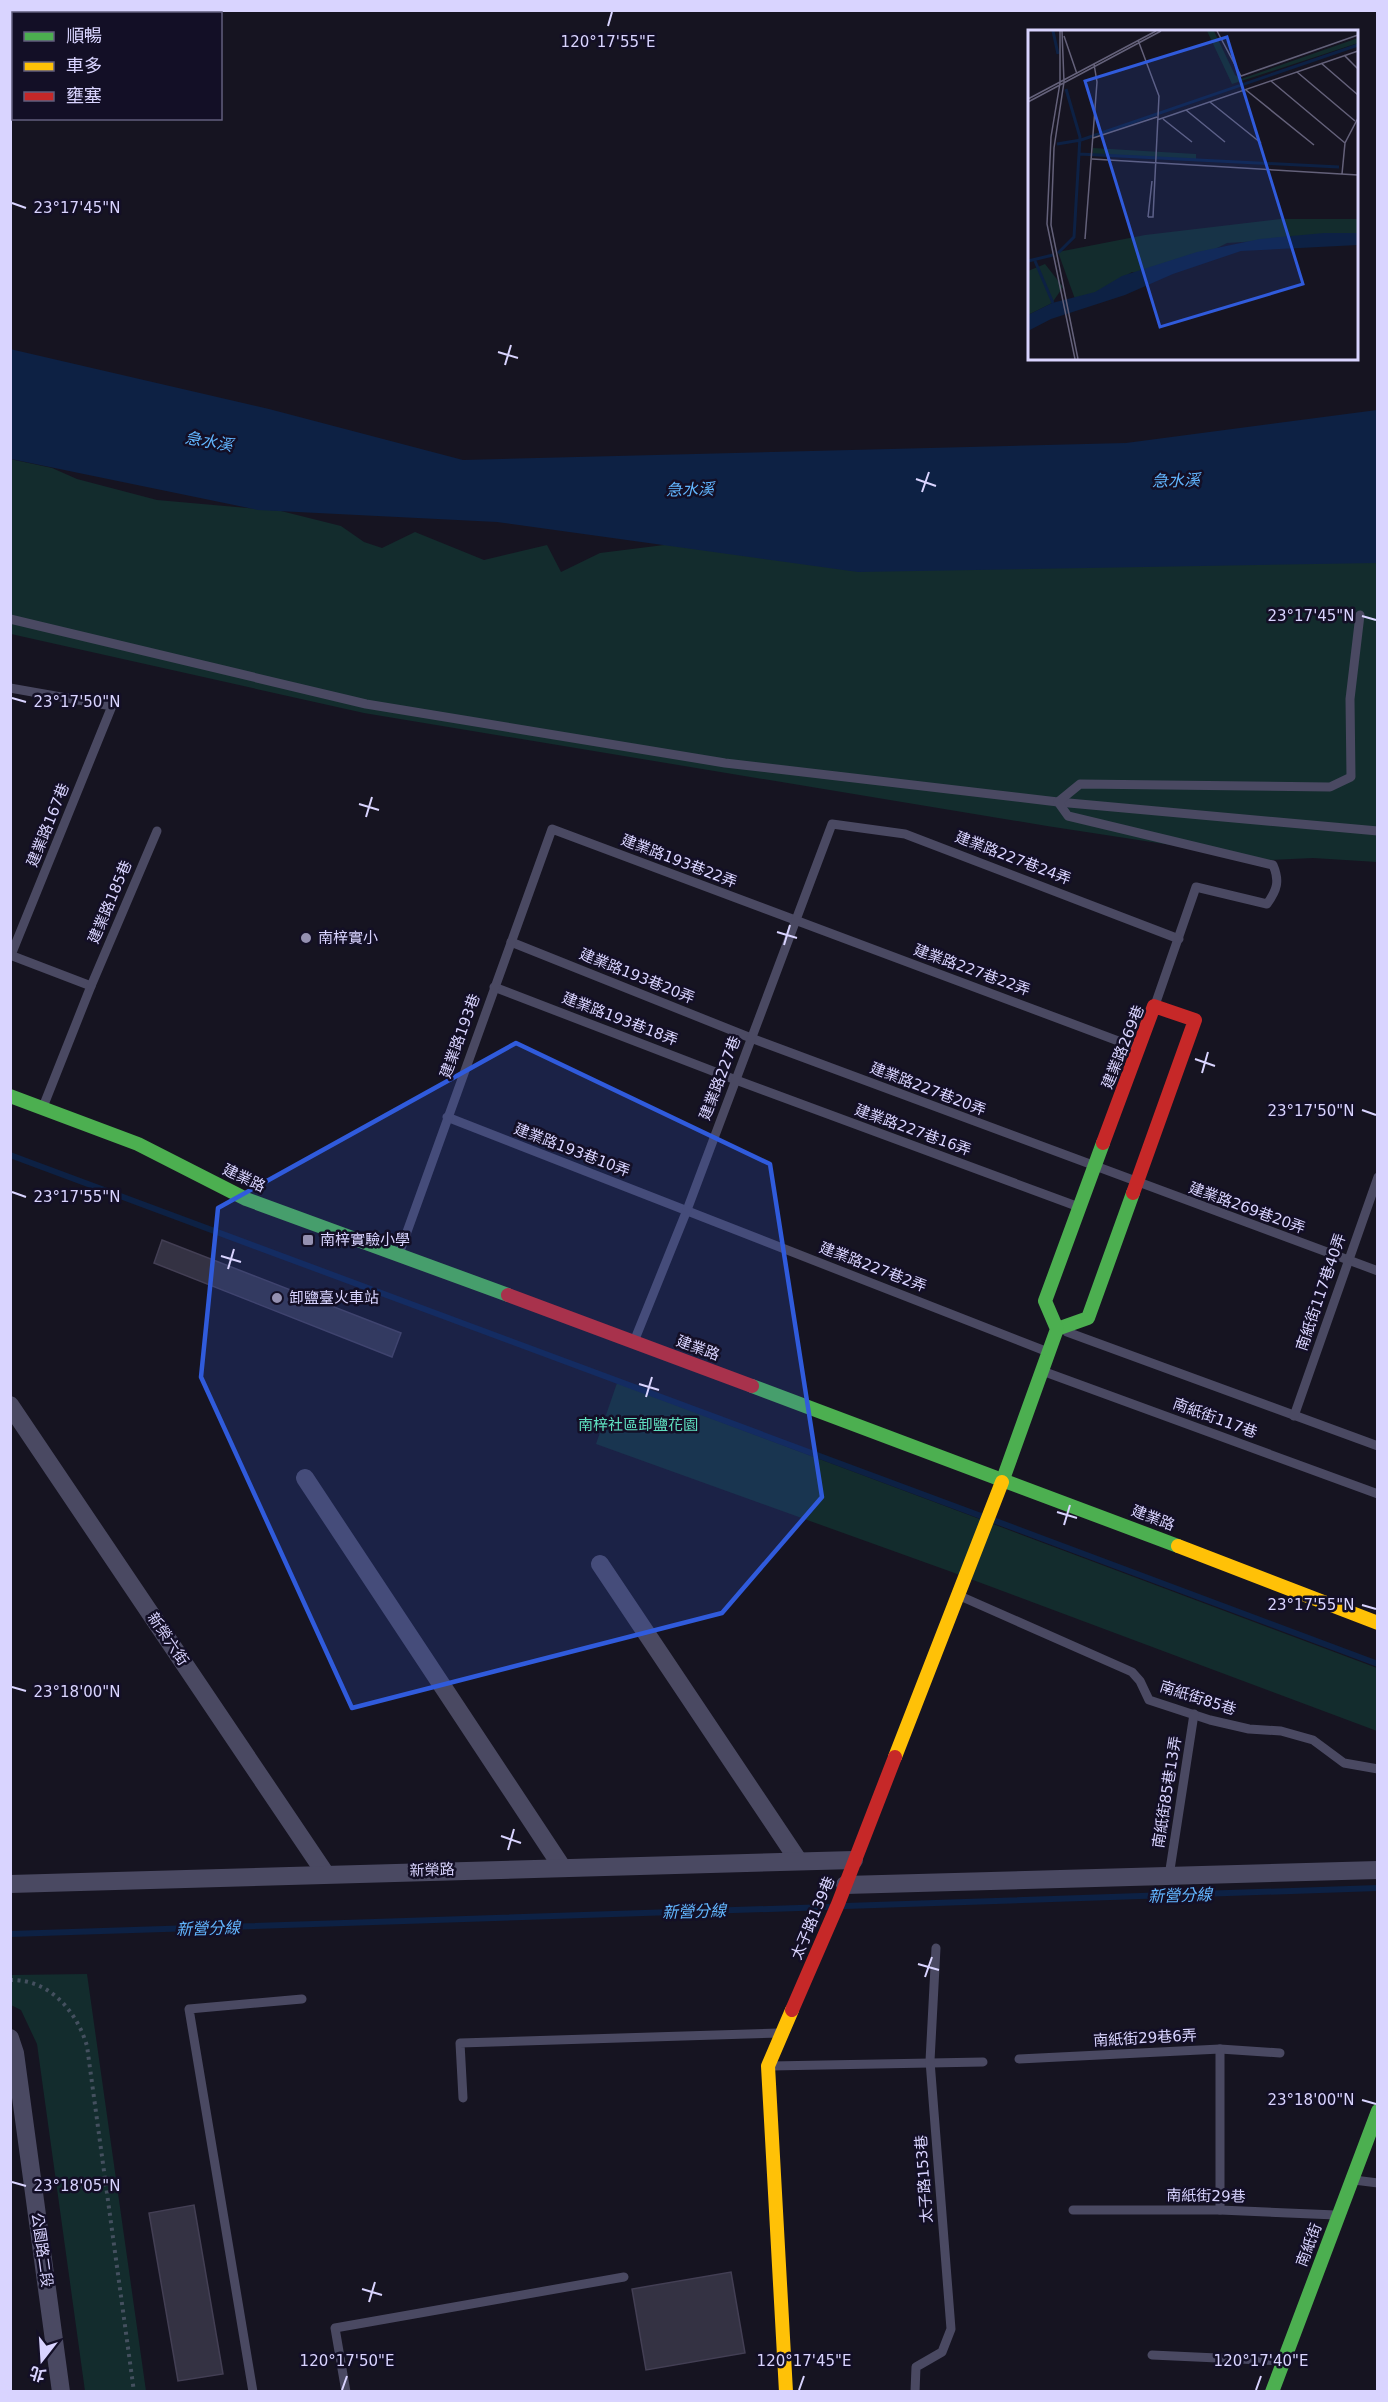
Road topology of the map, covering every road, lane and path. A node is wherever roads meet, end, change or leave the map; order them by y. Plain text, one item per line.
1 (1360, 615) dead end
2 (10, 619) edge
3 (10, 688) edge
4 (1058, 802) junction
5 (832, 824) joint
6 (552, 828) joint
7 (157, 831) dead end
8 (1377, 831) edge
9 (796, 921) junction
10 (1179, 939) junction
11 (511, 942) junction
12 (11, 956) edge
13 (91, 986) junction
14 (494, 987) junction
15 (1155, 1006) junction
16 (751, 1038) junction
17 (1138, 1048) junction
18 (736, 1080) junction
19 (10, 1096) edge
20 (43, 1107) junction
21 (447, 1117) junction
22 (1094, 1168) junction
23 (1377, 1177) edge
24 (1136, 1184) junction
25 (1079, 1207) junction
26 (687, 1210) junction
27 (399, 1254) junction
28 (1348, 1261) junction
29 (1377, 1271) edge
30 (1057, 1329) junction
31 (634, 1342) junction
32 (1048, 1352) junction
33 (1042, 1371) junction
34 (10, 1405) edge
35 (1293, 1416) junction
36 (1377, 1446) edge
37 (304, 1478) dead end
38 (1003, 1478) junction
39 (1377, 1494) edge
40 (600, 1564) dead end
41 (957, 1595) junction
42 (1377, 1623) edge
43 (1194, 1714) junction
44 (1377, 1769) edge
45 (798, 1860) junction
46 (854, 1860) junction
47 (562, 1867) junction
48 (1377, 1870) edge
49 (325, 1874) junction
50 (1169, 1876) junction
51 (10, 1884) edge
52 (845, 1885) junction
53 (936, 1948) dead end
54 (10, 1980) edge
55 (303, 1999) dead end
56 (782, 2034) junction
57 (10, 2038) edge
58 (1220, 2049) junction
59 (1280, 2053) dead end
60 (1019, 2059) dead end
61 (930, 2061) junction
62 (983, 2062) dead end
63 (768, 2066) junction
64 (463, 2098) dead end
65 (1377, 2114) edge
66 (1352, 2179) junction
67 (1377, 2183) edge
68 (1073, 2210) dead end
69 (1220, 2210) junction
70 (1338, 2215) junction
71 (624, 2277) dead end
72 (1152, 2355) dead end
73 (1281, 2361) junction
74 (61, 2391) edge
75 (134, 2391) edge
76 (254, 2391) edge
77 (346, 2391) edge
78 (786, 2391) edge
79 (915, 2391) edge
80 (1272, 2391) edge

1 - 4 lane
2 - 4 lane
3 - 12 lane, 建業路167巷
4 - 8 lane
4 - 10 lane
5 - 9 lane, 建業路227巷
5 - 10 lane, 建業路227巷24弄
6 - 9 lane, 建業路193巷22弄
6 - 11 lane, 建業路193巷
7 - 13 lane, 建業路185巷
9 - 16 lane, 建業路227巷
9 - 17 lane, 建業路227巷22弄
10 - 15 lane
11 - 14 lane, 建業路193巷
11 - 16 lane, 建業路193巷20弄
12 - 13 lane, 建業路167巷
13 - 20 lane
14 - 18 lane, 建業路193巷18弄
14 - 21 lane, 建業路193巷
15 - 17 street, 建業路269巷
15 - 24 street, 建業路269巷
16 - 18 lane, 建業路227巷
16 - 22 lane, 建業路227巷20弄
17 - 22 street, 建業路269巷
18 - 25 lane, 建業路227巷16弄
18 - 26 lane, 建業路227巷
19 - 20 street, 建業路
20 - 27 street, 建業路
21 - 26 lane, 建業路193巷10弄
21 - 27 lane, 建業路193巷
22 - 24 lane, 建業路227巷20弄
22 - 25 street, 建業路269巷
23 - 28 lane, 南紙街117巷40弄
24 - 28 lane, 建業路269巷20弄
24 - 30 street, 建業路269巷
25 - 30 street, 建業路269巷
26 - 31 lane, 建業路227巷
26 - 32 lane, 建業路227巷2弄
27 - 31 street, 建業路
28 - 29 lane, 建業路269巷20弄
28 - 35 lane, 南紙街117巷40弄
30 - 32 street
30 - 35 lane, 南紙街117巷
31 - 38 street, 建業路
32 - 33 street
33 - 38 street
33 - 39 lane, 南紙街117巷
34 - 49 street, 新榮六街
35 - 36 lane, 南紙街117巷
37 - 47 street
38 - 41 street, 太子路139巷
38 - 42 street, 建業路
40 - 45 street
41 - 43 lane, 南紙街85巷
41 - 46 street, 太子路139巷
43 - 44 lane, 南紙街85巷
43 - 50 lane, 南紙街85巷13弄
45 - 46 street, 新榮路
45 - 47 street, 新榮路
46 - 52 street, 太子路139巷
47 - 49 street, 新榮路
48 - 50 street
49 - 51 street, 新榮路
50 - 52 street
52 - 56 street, 太子路139巷
53 - 61 lane, 太子路153巷
54 - 75 path
55 - 76 lane
56 - 63 street, 太子路139巷
56 - 64 lane
57 - 74 street, 公園路二段
58 - 59 lane, 南紙街29巷6弄
58 - 60 lane, 南紙街29巷6弄
58 - 69 lane
61 - 62 lane
61 - 63 lane
61 - 79 lane, 太子路153巷
63 - 78 street, 太子路139巷
65 - 66 street, 南紙街
66 - 67 lane
66 - 70 street, 南紙街
68 - 69 lane, 南紙街29巷
69 - 70 lane, 南紙街29巷
70 - 73 street, 南紙街
71 - 77 lane
72 - 73 lane
73 - 80 street, 南紙街

